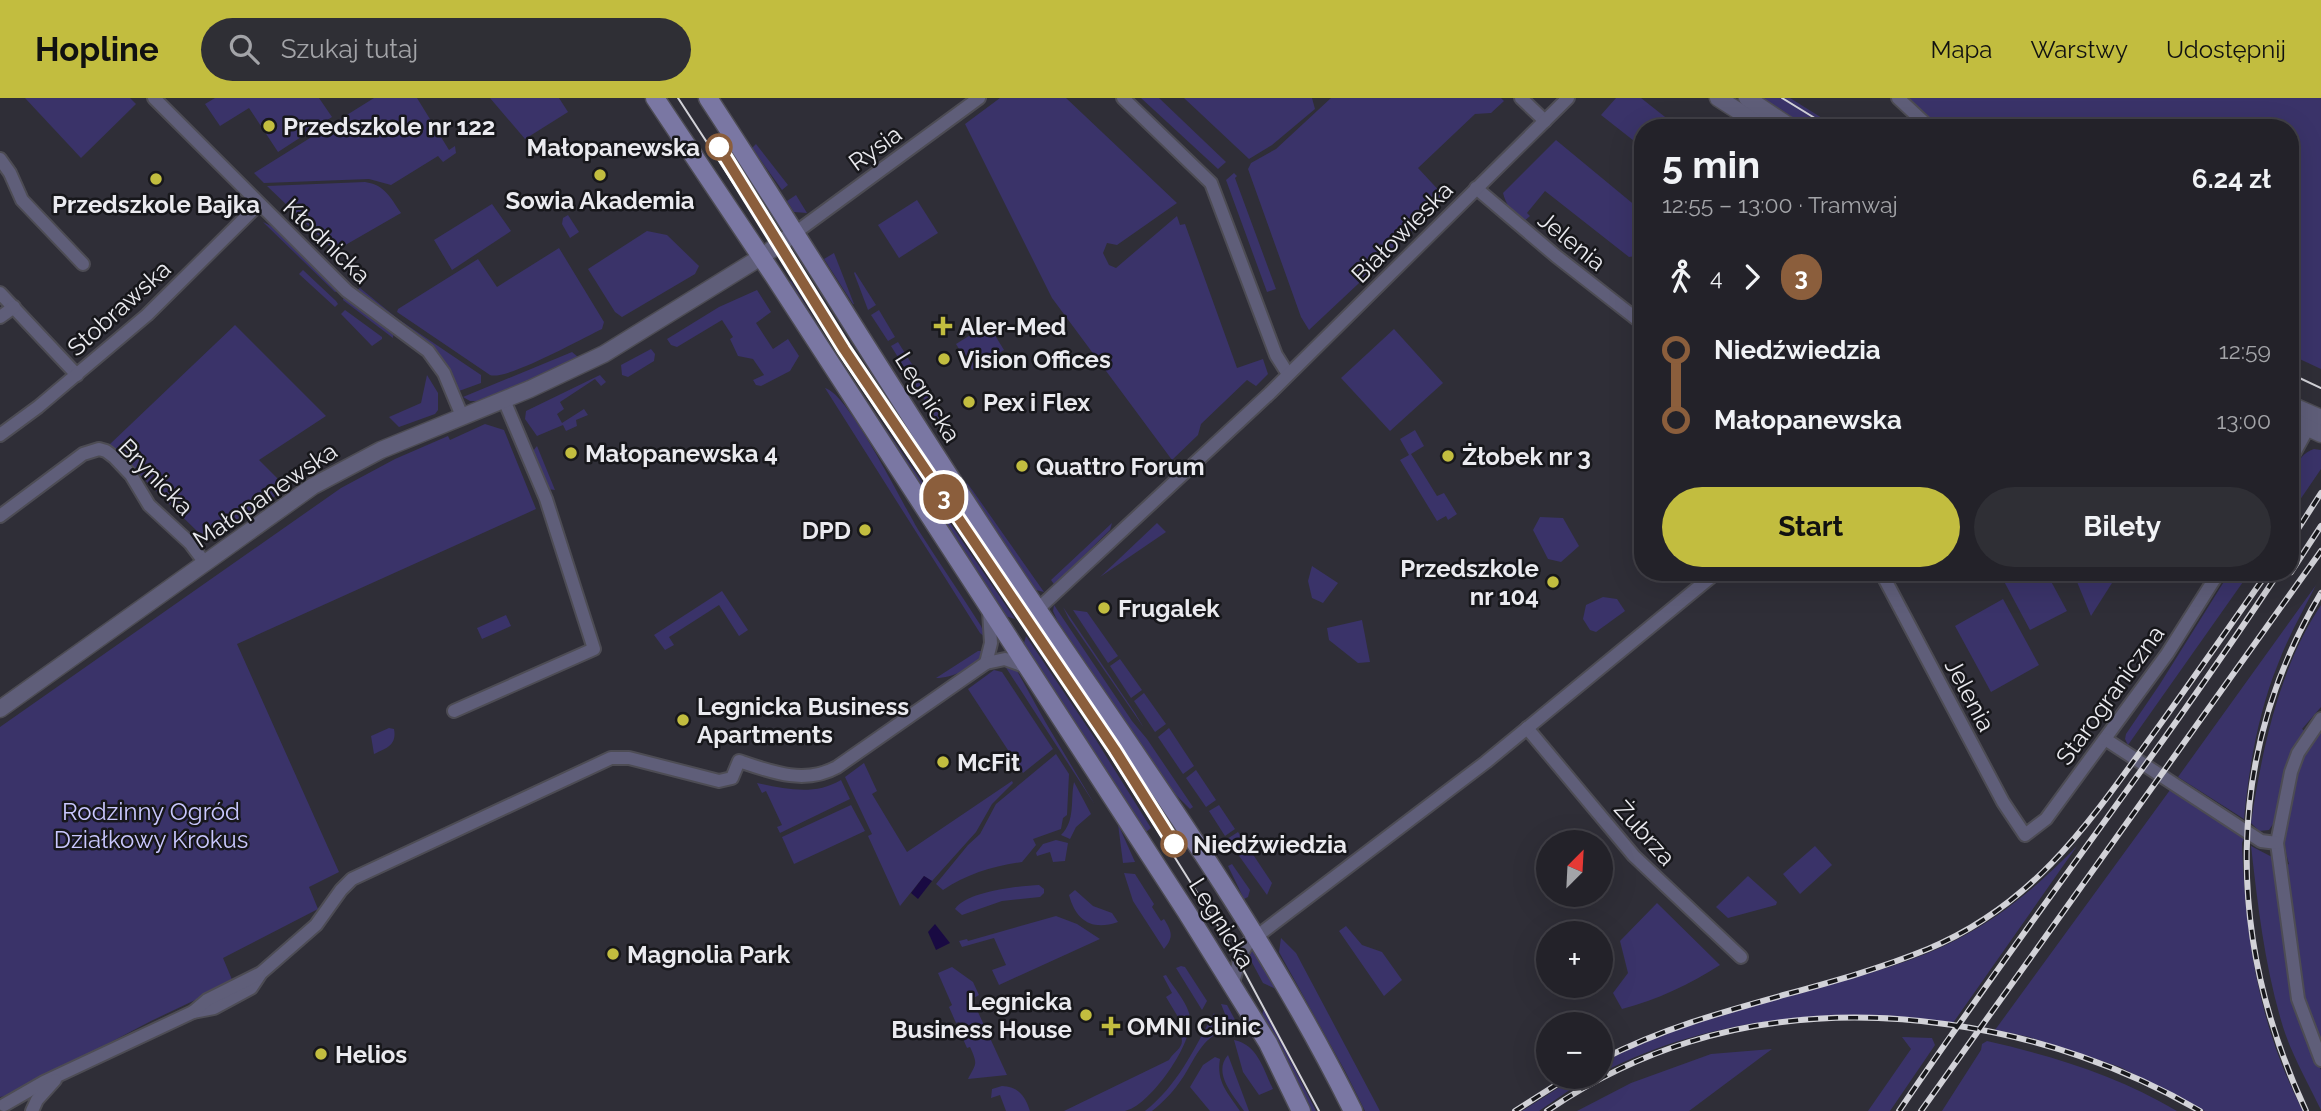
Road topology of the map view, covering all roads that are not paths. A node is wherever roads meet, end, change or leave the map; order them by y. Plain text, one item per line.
1 (154, 98) edge
2 (654, 98) edge
3 (708, 98) edge
4 (979, 98) edge
5 (1123, 98) edge
6 (1521, 98) edge
7 (1568, 98) edge
8 (1718, 98) edge
9 (1747, 98) edge
10 (1898, 98) edge
11 (1751, 119) edge
12 (1778, 119) edge
13 (1920, 119) edge
14 (1545, 121) junction
15 (0, 159) edge
16 (1476, 188) junction
17 (259, 204) junction
18 (795, 233) junction
19 (761, 257) junction
20 (83, 264) dead end
21 (0, 293) edge
22 (14, 307) junction
23 (0, 317) edge
24 (1634, 317) edge
25 (1289, 374) junction
26 (76, 375) junction
27 (504, 400) junction
28 (2299, 412) edge
29 (462, 416) junction
30 (2299, 422) edge
31 (2317, 427) edge
32 (0, 435) edge
33 (2299, 449) edge
34 (0, 516) edge
35 (205, 563) junction
36 (1706, 581) edge
37 (1886, 581) edge
38 (2213, 581) edge
39 (989, 608) junction
40 (1038, 609) junction
41 (986, 663) junction
42 (1029, 668) junction
43 (0, 709) edge
44 (454, 711) dead end
45 (2321, 719) edge
46 (1527, 729) junction
47 (2105, 739) junction
48 (2025, 835) joint
49 (2277, 843) junction
50 (1256, 937) junction
51 (1741, 957) dead end
52 (1232, 986) junction
53 (2321, 1060) edge
54 (61, 1075) junction
55 (2, 1105) edge
56 (18, 1111) edge
57 (32, 1111) edge
58 (1301, 1111) edge
59 (1353, 1111) edge

1 - 17 street, Kłodnicka
2 - 19 main road, Legnicka
3 - 18 main road, Legnicka
4 - 18 street, Rysia
5 - 25 street
6 - 14 street
7 - 14 street, Białowieska
8 - 11 street
9 - 12 street
10 - 13 street
14 - 16 street, Białowieska
15 - 20 street
16 - 24 street, Jelenia
16 - 25 street, Białowieska
17 - 26 street, Stobrawska
17 - 29 street, Kłodnicka
18 - 19 street, Małopanewska
18 - 40 main road, Legnicka
19 - 27 street, Małopanewska
19 - 39 main road, Legnicka
21 - 22 street
22 - 23 street
22 - 26 street
25 - 40 street, Białowieska
26 - 32 street, Stobrawska
27 - 29 street, Małopanewska
27 - 44 street
28 - 31 street
29 - 35 street, Małopanewska
30 - 31 street
31 - 33 street
34 - 35 street, Brynicka
35 - 43 street, Małopanewska
36 - 46 street
37 - 48 street, Jelenia
38 - 47 street, Starograniczna
39 - 41 street
39 - 42 main road, Legnicka
40 - 50 main road, Legnicka
41 - 42 street
41 - 54 street
42 - 52 main road, Legnicka
45 - 49 street
46 - 50 street
46 - 51 street, Żubrza
47 - 48 street, Starograniczna
47 - 49 street
49 - 53 street
50 - 52 street
50 - 59 main road, Legnicka
52 - 58 main road, Legnicka
54 - 55 street
54 - 57 street
55 - 56 street

